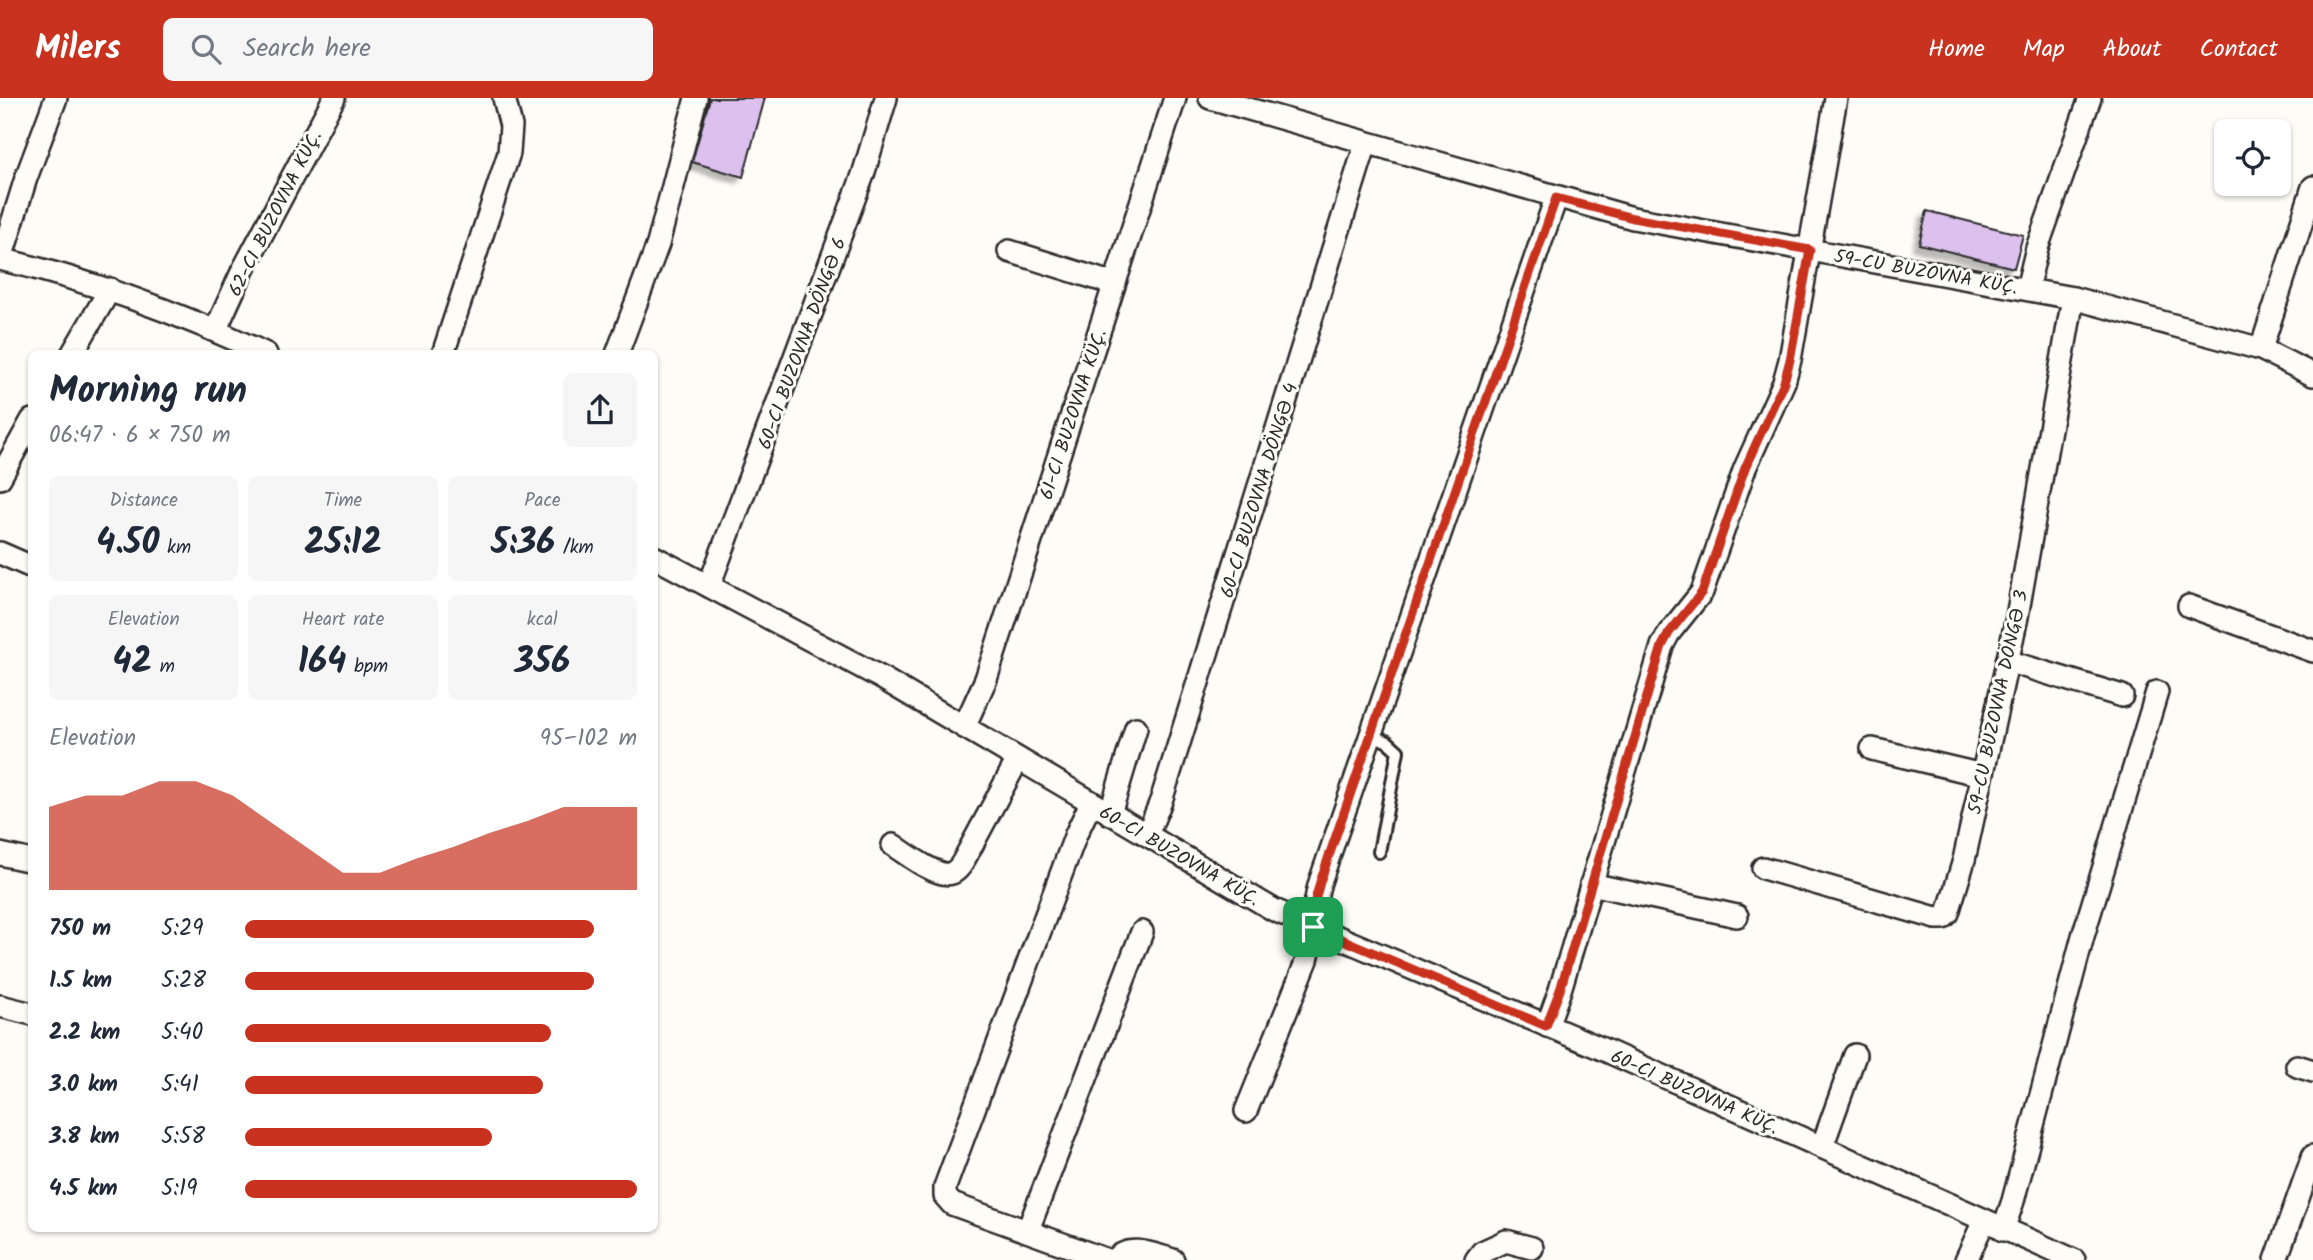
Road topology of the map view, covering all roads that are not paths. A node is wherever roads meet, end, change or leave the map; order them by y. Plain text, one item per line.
1 (56, 98) edge
2 (334, 98) edge
3 (505, 98) edge
4 (696, 98) edge
5 (886, 98) edge
6 (1175, 98) edge
7 (1210, 98) edge
8 (1836, 98) edge
9 (2090, 98) edge
10 (1366, 143) junction
11 (2313, 187) edge
12 (1556, 198) junction
13 (1810, 250) junction
14 (1009, 251) dead end
15 (1, 259) edge
16 (1115, 284) junction
17 (110, 289) junction
18 (2026, 289) junction
19 (2073, 298) junction
20 (216, 329) junction
21 (244, 349) edge
22 (2261, 349) junction
23 (74, 350) edge
24 (444, 350) edge
25 (618, 350) edge
26 (2313, 375) edge
27 (28, 427) edge
28 (0, 478) edge
29 (0, 553) edge
30 (658, 558) edge
31 (28, 565) edge
32 (709, 586) junction
33 (2189, 606) dead end
34 (2313, 651) edge
35 (2007, 661) junction
36 (2157, 692) dead end
37 (2122, 696) dead end
38 (964, 727) junction
39 (1136, 728) dead end
40 (1371, 734) junction
41 (1872, 749) dead end
42 (1017, 759) junction
43 (1982, 775) junction
44 (1091, 803) junction
45 (1110, 814) junction
46 (1147, 835) junction
47 (893, 845) dead end
48 (1379, 852) dead end
49 (0, 854) edge
50 (28, 860) edge
51 (1763, 868) dead end
52 (1591, 884) junction
53 (1737, 916) dead end
54 (1313, 927) junction
55 (1142, 932) dead end
56 (0, 1006) edge
57 (28, 1013) edge
58 (1546, 1026) junction
59 (1855, 1055) dead end
60 (1246, 1111) dead end
61 (1822, 1147) junction
62 (2313, 1156) edge
63 (1994, 1226) junction
64 (1028, 1230) junction
65 (1532, 1248) dead end
66 (1107, 1260) edge
67 (1115, 1260) edge
68 (1173, 1260) edge
69 (1476, 1260) edge
70 (1966, 1260) edge
71 (2074, 1260) edge
72 (2276, 1260) edge

1 - 15 street
2 - 20 street, 62-CI BUZOVNA KÜÇ.
3 - 24 street
4 - 25 street
5 - 32 street
6 - 16 street, 61-CI BUZOVNA KÜÇ.
7 - 10 street, 59-CU BUZOVNA KÜÇ.
8 - 13 street
9 - 18 street
10 - 12 street, 59-CU BUZOVNA KÜÇ.
10 - 46 street
11 - 22 street
12 - 13 street, 59-CU BUZOVNA KÜÇ.
12 - 40 street
13 - 18 street, 59-CU BUZOVNA KÜÇ.
13 - 52 street
14 - 16 street
15 - 17 street
16 - 38 street, 61-CI BUZOVNA KÜÇ.
17 - 20 street
17 - 23 street
18 - 19 street, 59-CU BUZOVNA KÜÇ.
19 - 22 street, 59-CU BUZOVNA KÜÇ.
19 - 35 street, 59-CU BUZOVNA DÖNGƏ 3
20 - 21 street
22 - 26 street, 59-CU BUZOVNA KÜÇ.
27 - 28 street
29 - 31 street
30 - 32 street
32 - 38 street
33 - 34 street
35 - 37 street
35 - 43 street, 59-CU BUZOVNA DÖNGƏ 3
36 - 63 street
38 - 42 street
39 - 45 street
40 - 48 lane
40 - 54 street
41 - 43 street
42 - 44 street
42 - 47 street
43 - 51 street, 59-CU BUZOVNA DÖNGƏ 3
44 - 45 street
44 - 64 street
45 - 46 street
46 - 54 street
49 - 50 street
52 - 53 street
52 - 58 street
54 - 58 street
54 - 60 street
55 - 64 street
56 - 57 street
58 - 61 street
59 - 61 street
61 - 63 street
62 - 72 street
63 - 70 street
63 - 71 street
64 - 66 street
65 - 69 street
67 - 68 street

